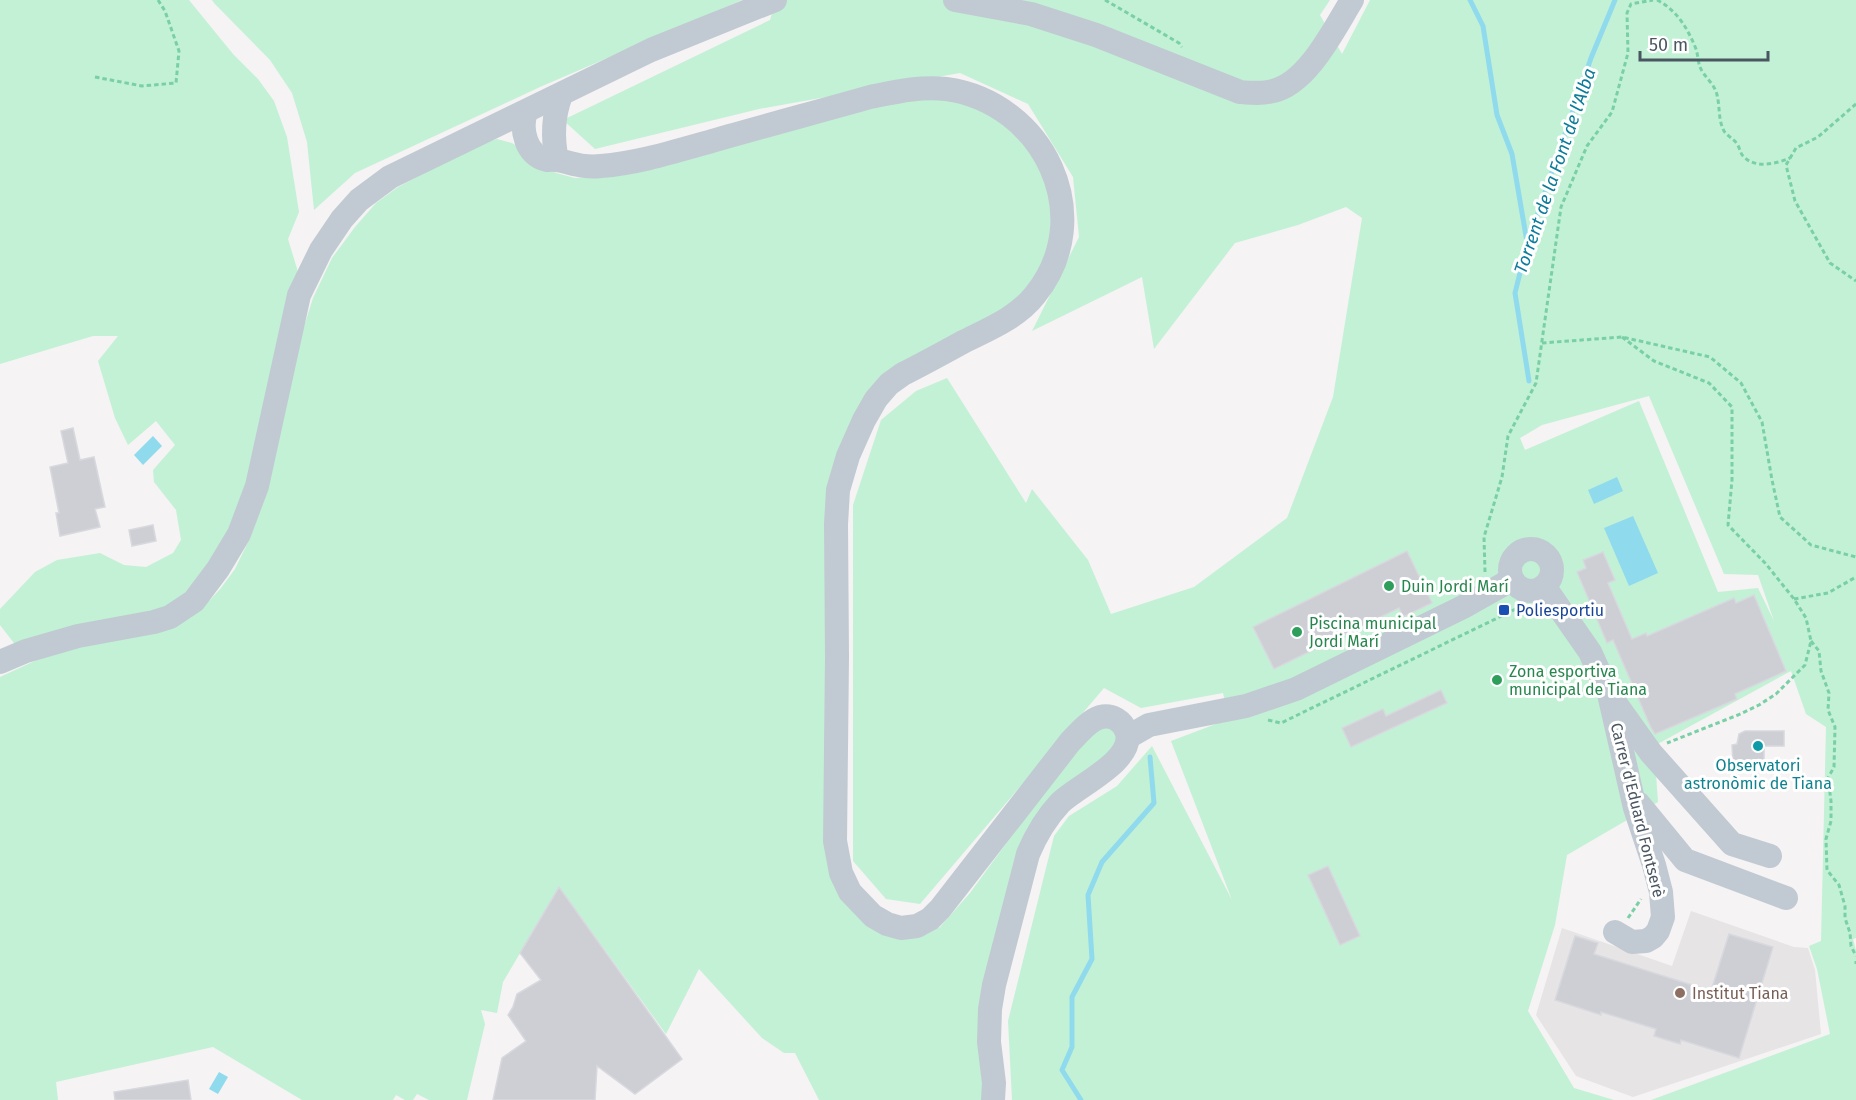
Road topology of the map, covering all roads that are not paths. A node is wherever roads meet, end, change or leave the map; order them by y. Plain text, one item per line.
1 (775, 0) edge
2 (955, 0) edge
3 (1352, 0) edge
4 (561, 95) junction
5 (526, 112) junction
6 (484, 132) junction
7 (528, 145) junction
8 (557, 160) junction
9 (1511, 577) junction
10 (1542, 598) junction
11 (0, 662) edge
12 (1609, 694) junction
13 (1128, 737) junction
14 (1632, 795) junction
15 (1770, 856) dead end
16 (1786, 898) dead end
17 (1615, 932) dead end
18 (993, 1100) edge

1 - 4 street
2 - 3 street
4 - 5 street
4 - 8 street
5 - 6 street
5 - 7 street
5 - 8 street
6 - 7 street
6 - 11 street
7 - 8 street
8 - 13 street
9 - 10 street
9 - 10 street
9 - 13 street
10 - 12 street, Carrer d'Eduard Fontserè
12 - 14 street, Carrer d'Eduard Fontserè
12 - 15 street
13 - 18 street
14 - 16 street
14 - 17 street, Carrer d'Eduard Fontserè

